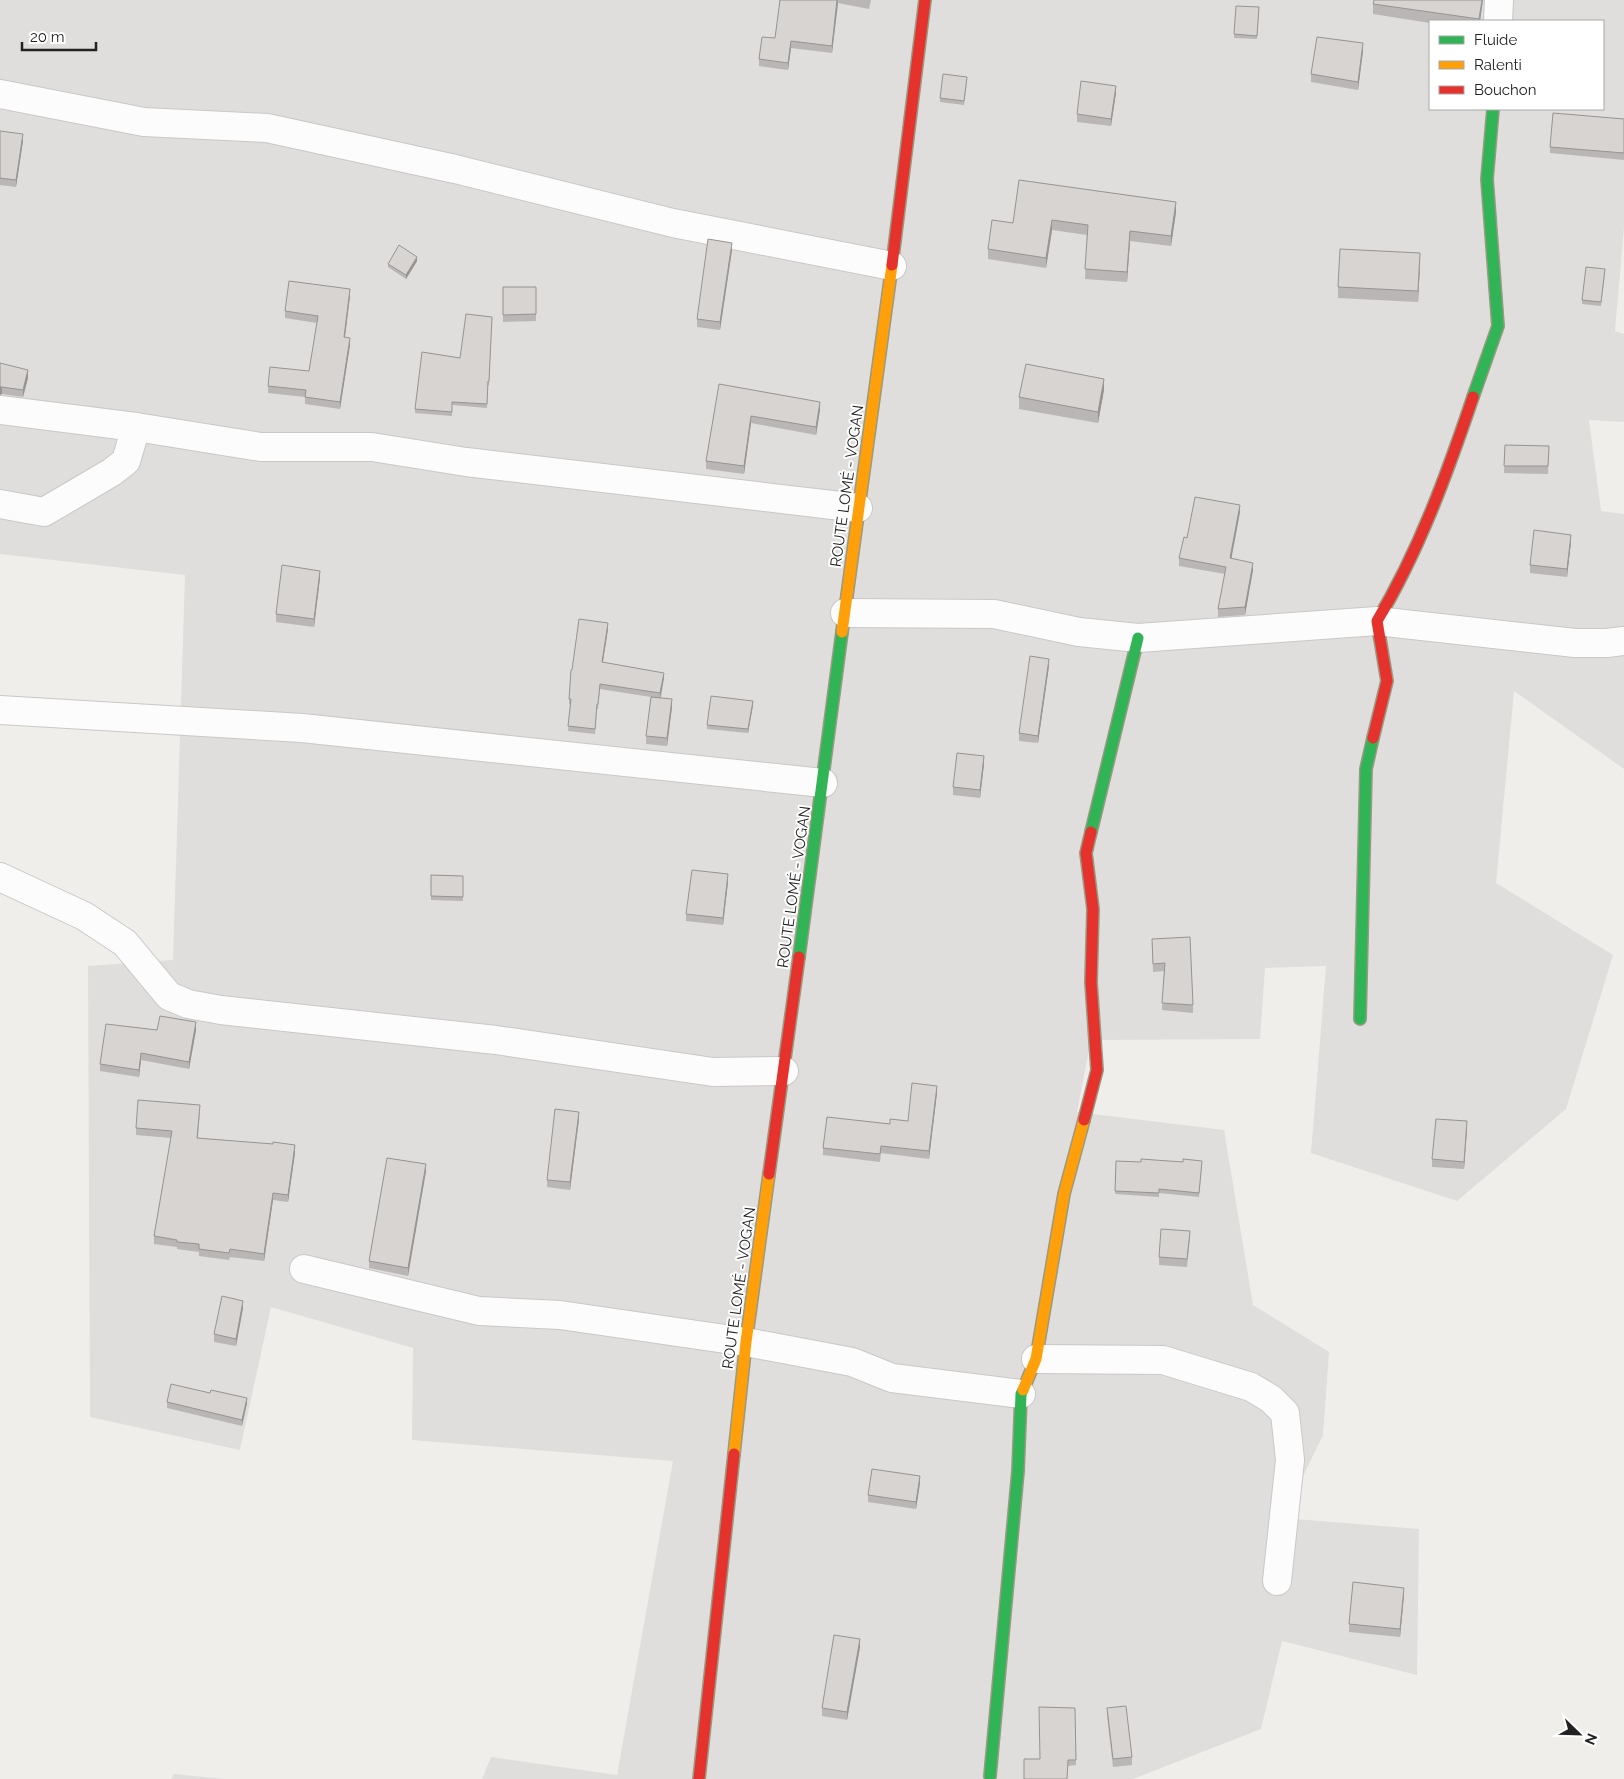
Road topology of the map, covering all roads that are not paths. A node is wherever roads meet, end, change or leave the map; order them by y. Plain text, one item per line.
1 (925, 0) edge
2 (1499, 0) edge
3 (1498, 20) edge
4 (0, 94) edge
5 (1493, 110) edge
6 (892, 266) junction
7 (0, 410) edge
8 (136, 427) junction
9 (0, 504) edge
10 (858, 508) junction
11 (845, 613) junction
12 (1377, 621) junction
13 (1138, 638) junction
14 (1624, 641) edge
15 (0, 710) edge
16 (823, 783) junction
17 (0, 877) edge
18 (1360, 1020) dead end
19 (784, 1071) junction
20 (304, 1269) dead end
21 (746, 1342) junction
22 (1036, 1359) junction
23 (1021, 1394) junction
24 (1277, 1581) dead end
25 (990, 1776) dead end
26 (699, 1779) edge

1 - 6 street, ROUTE LOMÉ - VOGAN
2 - 3 street
4 - 6 street
5 - 12 street
6 - 10 street, ROUTE LOMÉ - VOGAN
7 - 8 street
8 - 9 street
8 - 10 street
10 - 11 street, ROUTE LOMÉ - VOGAN
11 - 13 street
11 - 16 street, ROUTE LOMÉ - VOGAN
12 - 13 street
12 - 14 street
12 - 18 street
13 - 22 street
15 - 16 street
16 - 19 street, ROUTE LOMÉ - VOGAN
17 - 19 street
19 - 21 street, ROUTE LOMÉ - VOGAN
20 - 21 street
21 - 23 street
21 - 26 street, ROUTE LOMÉ - VOGAN
22 - 23 street
22 - 24 street
23 - 25 street

